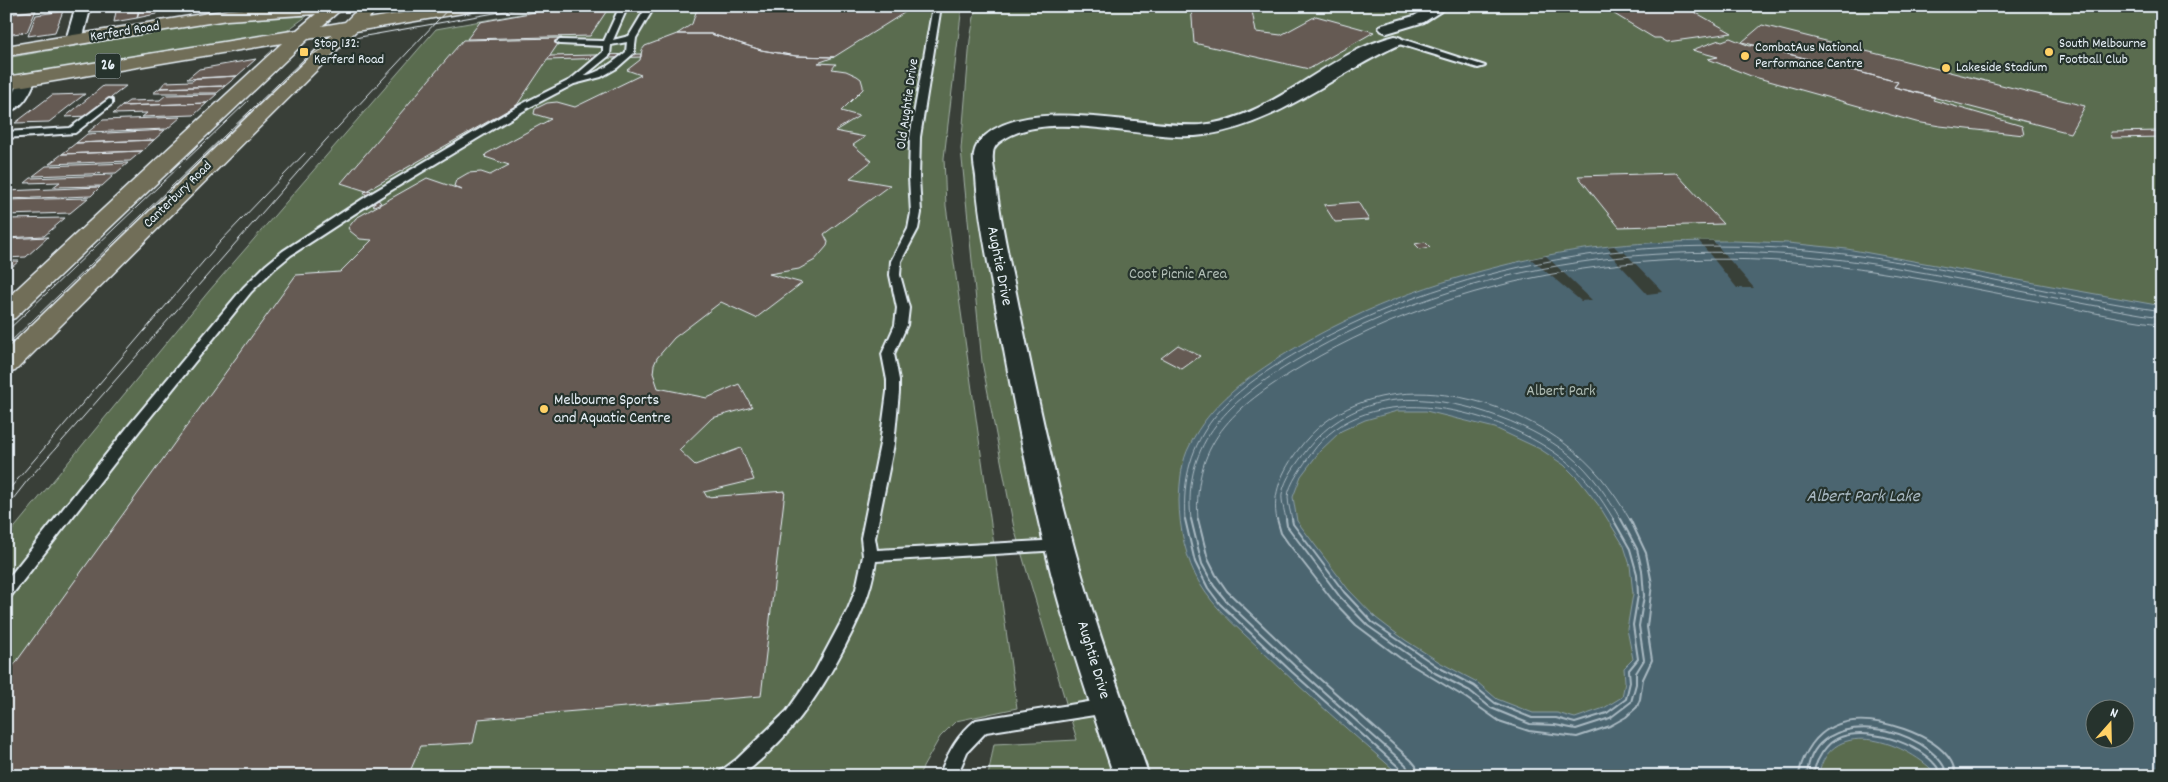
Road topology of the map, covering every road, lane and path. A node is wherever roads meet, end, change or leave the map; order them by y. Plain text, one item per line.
1 (84, 6) edge
2 (252, 6) edge
3 (371, 6) edge
4 (475, 6) edge
5 (624, 6) edge
6 (651, 6) edge
7 (937, 6) edge
8 (1442, 6) edge
9 (339, 7) edge
10 (206, 18) junction
11 (1419, 19) junction
12 (352, 27) junction
13 (300, 34) junction
14 (632, 38) junction
15 (1392, 38) junction
16 (74, 40) junction
17 (560, 42) dead end
18 (607, 44) junction
19 (6, 51) edge
20 (1481, 66) dead end
21 (28, 79) junction
22 (571, 82) junction
23 (6, 83) edge
24 (109, 102) dead end
25 (6, 108) edge
26 (6, 135) edge
27 (6, 313) edge
28 (6, 365) edge
29 (1060, 545) junction
30 (870, 556) junction
31 (6, 592) edge
32 (1107, 706) junction
33 (727, 776) edge
34 (948, 776) edge
35 (1132, 776) edge

1 - 16 street
2 - 10 main road
3 - 12 main road, Canterbury Road
4 - 12 main road, 26
5 - 18 lane
6 - 14 lane
7 - 30 lane, Old Aughtie Drive
8 - 11 street, Aughtie Drive
9 - 10 main road, Kerferd Road / 26
9 - 13 main road, Canterbury Road
10 - 16 main road, Kerferd Road / 26
11 - 15 street, Aughtie Drive
11 - 15 street, Aughtie Drive
12 - 13 main road, 26
12 - 28 main road, Canterbury Road
13 - 21 main road, Kerferd Road / 26
13 - 27 main road, Canterbury Road
14 - 18 lane
14 - 22 lane
15 - 20 lane
15 - 29 street, Aughtie Drive
16 - 19 main road, Kerferd Road / 26
17 - 18 lane
18 - 22 lane
21 - 23 main road, Kerferd Road / 26
21 - 25 street
22 - 31 lane
24 - 26 lane
29 - 30 lane
29 - 32 street, Aughtie Drive
30 - 33 lane
32 - 34 lane
32 - 35 street, Aughtie Drive

